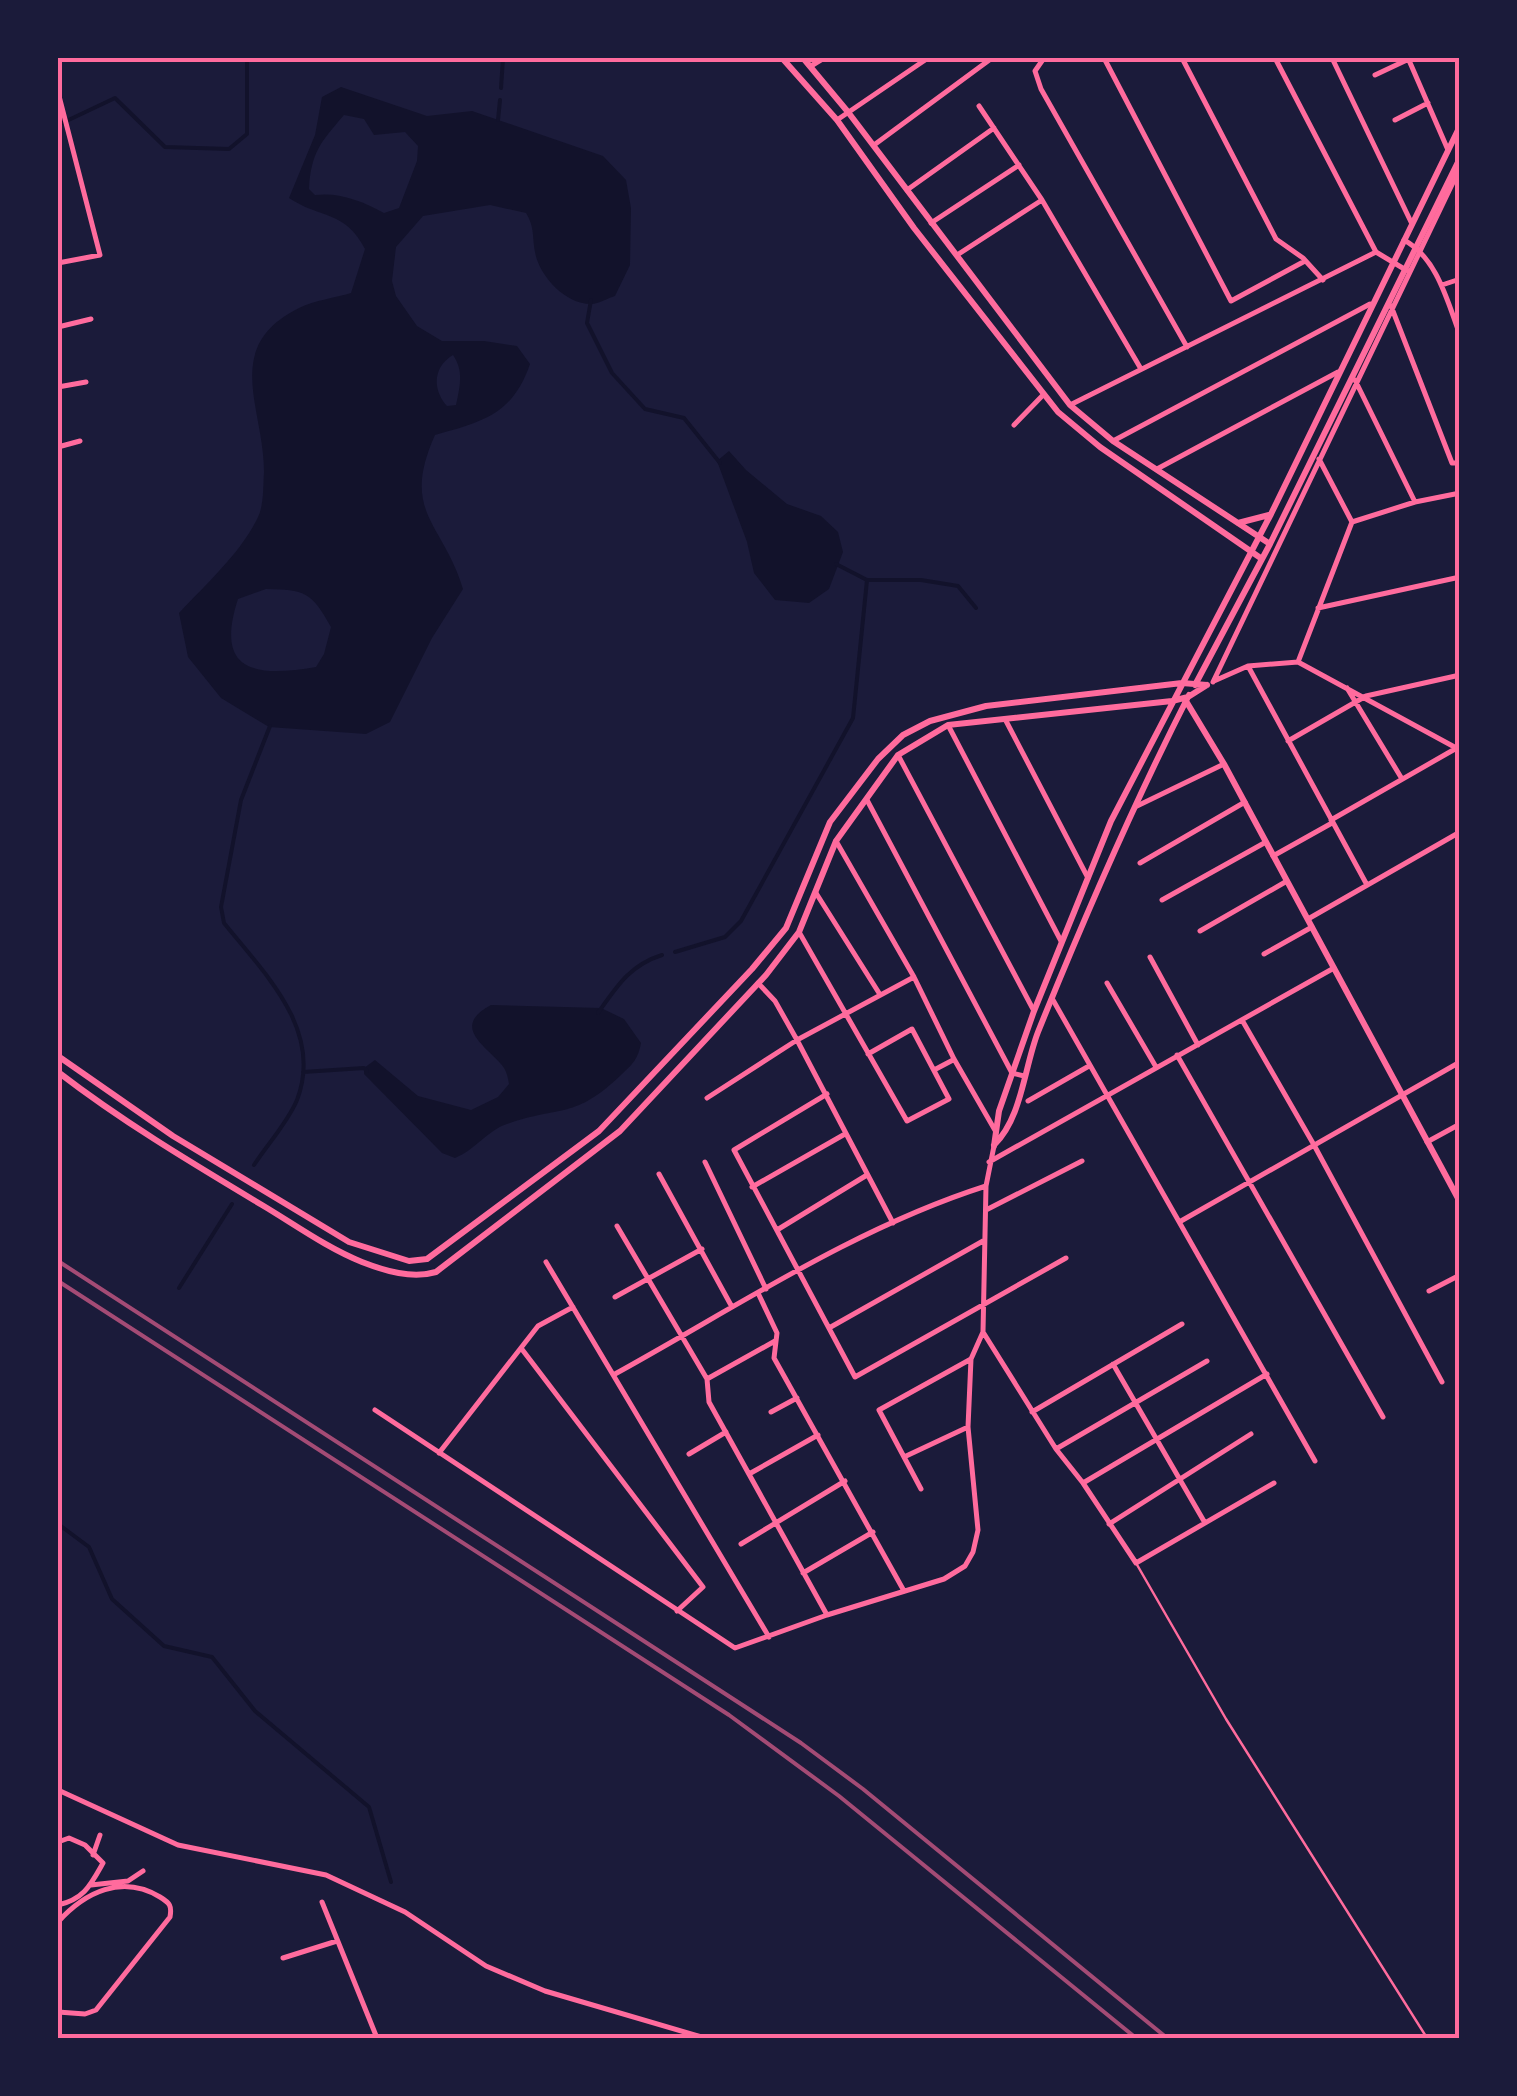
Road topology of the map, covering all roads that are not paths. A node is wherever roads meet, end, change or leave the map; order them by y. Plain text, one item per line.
1 (782, 58) edge
2 (802, 58) edge
3 (824, 58) edge
4 (928, 58) edge
5 (992, 58) edge
6 (1044, 58) edge
7 (1104, 58) edge
8 (1182, 58) edge
9 (1275, 58) edge
10 (1332, 58) edge
11 (1408, 58) edge
12 (812, 66) junction
13 (1375, 76) dead end
14 (58, 92) edge
15 (1428, 103) junction
16 (978, 106) dead end
17 (848, 112) junction
18 (66, 120) junction
19 (836, 120) junction
20 (1395, 120) dead end
21 (58, 121) edge
22 (1460, 126) edge
23 (994, 128) junction
24 (873, 145) junction
25 (1448, 150) junction
26 (1460, 158) edge
27 (1019, 165) junction
28 (1459, 173) edge
29 (906, 190) junction
30 (1042, 200) junction
31 (931, 222) junction
32 (1412, 224) junction
33 (1404, 240) junction
34 (1418, 247) junction
35 (1376, 252) junction
36 (957, 255) junction
37 (1305, 261) junction
38 (1392, 262) junction
39 (58, 263) edge
40 (1406, 270) junction
41 (1460, 279) edge
42 (1323, 280) junction
43 (1442, 285) junction
44 (1370, 304) junction
45 (1391, 306) junction
46 (91, 319) dead end
47 (58, 326) edge
48 (1460, 335) edge
49 (1187, 347) junction
50 (1141, 369) junction
51 (1338, 372) junction
52 (1355, 380) junction
53 (86, 382) dead end
54 (58, 386) edge
55 (1044, 394) junction
56 (1070, 404) junction
57 (1014, 426) dead end
58 (1112, 440) junction
59 (80, 441) dead end
60 (58, 447) edge
61 (1318, 459) junction
62 (1460, 463) edge
63 (1157, 469) junction
64 (1460, 493) edge
65 (1415, 502) junction
66 (1271, 514) junction
67 (1352, 522) junction
68 (1236, 523) junction
69 (1258, 538) junction
70 (1273, 546) junction
71 (1250, 552) junction
72 (1265, 560) junction
73 (1460, 577) edge
74 (1318, 608) junction
75 (1298, 662) junction
76 (1248, 666) junction
77 (1460, 675) edge
78 (1182, 682) junction
79 (1197, 682) junction
80 (1210, 683) junction
81 (1345, 686) junction
82 (1366, 696) junction
83 (1187, 699) junction
84 (1172, 700) junction
85 (1355, 702) junction
86 (1004, 716) junction
87 (948, 725) junction
88 (1288, 742) junction
89 (1458, 749) edge
90 (898, 755) junction
91 (1224, 764) junction
92 (1402, 779) junction
93 (866, 798) junction
94 (1244, 802) junction
95 (1132, 808) junction
96 (1332, 821) junction
97 (1460, 832) edge
98 (836, 841) junction
99 (1266, 842) junction
100 (1274, 856) junction
101 (1140, 863) dead end
102 (1088, 878) junction
103 (1287, 882) junction
104 (1367, 885) junction
105 (814, 890) junction
106 (1162, 900) dead end
107 (1310, 923) junction
108 (1200, 931) dead end
109 (799, 932) junction
110 (1061, 941) junction
111 (1264, 954) dead end
112 (1150, 957) dead end
113 (1334, 968) junction
114 (914, 977) junction
115 (758, 983) junction
116 (1107, 984) dead end
117 (880, 994) junction
118 (723, 999) junction
119 (1053, 1000) junction
120 (734, 1008) junction
121 (1034, 1011) junction
122 (845, 1013) junction
123 (1242, 1020) junction
124 (797, 1040) junction
125 (1198, 1044) junction
126 (868, 1054) junction
127 (1177, 1054) junction
128 (58, 1056) edge
129 (954, 1059) junction
130 (1460, 1062) edge
131 (1089, 1066) junction
132 (1156, 1067) junction
133 (934, 1070) junction
134 (58, 1072) edge
135 (1012, 1073) junction
136 (1024, 1076) junction
137 (827, 1094) junction
138 (1401, 1094) junction
139 (1106, 1097) junction
140 (707, 1098) dead end
141 (1028, 1101) dead end
142 (1460, 1124) edge
143 (995, 1132) junction
144 (1007, 1133) junction
145 (846, 1134) junction
146 (1427, 1142) junction
147 (1314, 1145) junction
148 (994, 1146) junction
149 (705, 1162) dead end
150 (989, 1162) junction
151 (1082, 1162) dead end
152 (659, 1174) dead end
153 (867, 1175) junction
154 (1250, 1180) junction
155 (986, 1186) junction
156 (752, 1187) junction
157 (1459, 1199) edge
158 (986, 1210) junction
159 (1181, 1221) junction
160 (892, 1223) junction
161 (617, 1226) dead end
162 (777, 1230) junction
163 (456, 1240) junction
164 (984, 1241) junction
165 (702, 1249) junction
166 (464, 1250) junction
167 (1066, 1258) dead end
168 (546, 1262) dead end
169 (800, 1271) junction
170 (1460, 1274) edge
171 (648, 1280) junction
172 (766, 1289) junction
173 (1428, 1291) dead end
174 (758, 1293) junction
175 (614, 1297) dead end
176 (981, 1306) junction
177 (574, 1307) junction
178 (732, 1307) junction
179 (1182, 1324) dead end
180 (828, 1328) junction
181 (983, 1332) junction
182 (680, 1336) junction
183 (778, 1340) junction
184 (521, 1348) junction
185 (970, 1358) junction
186 (1207, 1361) dead end
187 (1113, 1364) junction
188 (615, 1374) junction
189 (1267, 1374) junction
190 (707, 1380) junction
191 (1442, 1382) dead end
192 (797, 1398) junction
193 (1137, 1402) junction
194 (375, 1410) dead end
195 (771, 1412) dead end
196 (1032, 1412) junction
197 (1383, 1417) dead end
198 (968, 1427) junction
199 (726, 1432) junction
200 (1251, 1434) dead end
201 (818, 1435) junction
202 (1158, 1439) junction
203 (1056, 1450) junction
204 (438, 1454) junction
205 (688, 1454) dead end
206 (904, 1457) junction
207 (1315, 1460) dead end
208 (749, 1474) junction
209 (1181, 1478) junction
210 (846, 1481) junction
211 (1274, 1483) dead end
212 (1083, 1484) junction
213 (921, 1489) dead end
214 (776, 1522) junction
215 (1205, 1522) junction
216 (1109, 1524) junction
217 (873, 1532) junction
218 (741, 1544) dead end
219 (1136, 1564) junction
220 (803, 1572) junction
221 (904, 1591) junction
222 (677, 1611) junction
223 (826, 1615) junction
224 (769, 1637) junction
225 (58, 1790) edge
226 (100, 1835) dead end
227 (58, 1842) edge
228 (92, 1855) junction
229 (144, 1871) dead end
230 (91, 1885) junction
231 (322, 1902) dead end
232 (58, 1905) edge
233 (58, 1922) edge
234 (338, 1941) junction
235 (283, 1958) dead end
236 (58, 2012) edge
237 (378, 2038) edge
238 (705, 2038) edge
239 (1427, 2038) edge

1 - 19 street
2 - 12 street
3 - 12 street
4 - 17 street
5 - 24 street
6 - 49 street
7 - 37 street
8 - 37 street
9 - 35 street
10 - 32 street
11 - 13 street
11 - 15 street
12 - 17 street
14 - 18 street
15 - 20 street
15 - 25 street
16 - 23 street
17 - 19 street
17 - 24 street
18 - 21 street
18 - 39 street
19 - 55 street
22 - 25 street
23 - 27 street
23 - 29 street
24 - 29 street
25 - 32 street
26 - 34 street
27 - 30 street
27 - 31 street
28 - 34 street
29 - 31 street
30 - 36 street
30 - 50 street
31 - 36 street
32 - 33 street
33 - 34 street
33 - 38 street
34 - 40 street
34 - 43 street
35 - 38 street
35 - 42 street
36 - 56 street
37 - 42 street
38 - 40 street
38 - 44 street
40 - 45 street
40 - 70 street
41 - 43 street
42 - 49 street
43 - 48 street
44 - 51 street
44 - 58 street
45 - 52 street
45 - 62 street
46 - 47 street
49 - 50 street
50 - 56 street
51 - 63 street
51 - 66 street
52 - 61 street
52 - 65 street
53 - 54 street
55 - 57 street
55 - 71 street
56 - 58 street
58 - 63 street
59 - 60 street
61 - 67 street
61 - 70 street
63 - 68 street
64 - 65 street
65 - 67 street
66 - 68 street
66 - 69 street
67 - 74 street
68 - 69 street
69 - 70 street
69 - 71 street
70 - 72 street
71 - 72 street
71 - 78 street
72 - 79 street
72 - 80 street
73 - 74 street
74 - 75 street
75 - 76 street
75 - 81 street
76 - 80 street
76 - 88 street
77 - 82 street
78 - 79 street
78 - 84 street
78 - 118 street
79 - 80 street
79 - 83 street
80 - 83 street
81 - 82 street
81 - 85 street
82 - 85 street
82 - 89 street
83 - 84 street
83 - 91 street
83 - 95 street
84 - 86 street
84 - 102 street
85 - 88 street
85 - 92 street
86 - 87 street
86 - 102 street
87 - 90 street
87 - 110 street
88 - 96 street
89 - 92 street
90 - 93 street
90 - 121 street
91 - 94 street
91 - 95 street
92 - 96 street
93 - 98 street
93 - 135 street
94 - 99 street
94 - 101 street
95 - 119 street
96 - 100 street
96 - 104 street
97 - 104 street
98 - 105 street
98 - 114 street
99 - 100 street
99 - 106 street
100 - 103 street
102 - 110 street
103 - 107 street
103 - 108 street
104 - 107 street
105 - 109 street
105 - 117 street
107 - 111 street
107 - 113 street
109 - 115 street
109 - 122 street
110 - 121 street
112 - 125 street
113 - 123 street
113 - 138 street
114 - 117 street
114 - 129 street
115 - 120 street
115 - 124 street
116 - 132 street
117 - 122 street
118 - 120 street
118 - 163 street
119 - 131 street
119 - 136 street
120 - 166 street
121 - 135 street
122 - 124 street
122 - 126 street
123 - 125 street
123 - 147 street
124 - 137 street
124 - 140 street
125 - 127 street
126 - 133 street
126 - 133 street
127 - 132 street
127 - 154 street
128 - 163 street
129 - 133 street
129 - 143 street
130 - 138 street
131 - 139 street
131 - 141 street
132 - 139 street
134 - 166 street
135 - 136 street
135 - 143 street
136 - 144 street
137 - 145 street
137 - 156 street
138 - 146 street
138 - 147 street
139 - 150 street
139 - 159 street
142 - 146 street
143 - 144 street
143 - 148 street
144 - 148 street
145 - 153 street
145 - 156 street
146 - 157 street
147 - 154 street
147 - 191 street
148 - 150 street
149 - 172 street
150 - 155 street
151 - 158 street
152 - 165 street
153 - 160 street
153 - 162 street
154 - 159 street
154 - 197 street
155 - 158 street
155 - 160 street
156 - 162 street
158 - 164 street
159 - 189 street
160 - 169 street
161 - 171 street
162 - 169 street
163 - 166 street
164 - 176 street
164 - 180 street
165 - 171 street
165 - 178 street
167 - 176 street
168 - 177 street
169 - 172 street
169 - 180 street
170 - 173 street
171 - 175 street
171 - 182 street
172 - 174 street
174 - 178 street
174 - 183 street
176 - 180 street
176 - 181 street
177 - 184 street
177 - 188 street
178 - 182 street
179 - 187 street
181 - 185 street
181 - 196 street
182 - 188 street
182 - 190 street
183 - 190 street
183 - 192 street
184 - 204 street
184 - 222 street
185 - 198 street
185 - 206 street
186 - 193 street
187 - 193 street
187 - 196 street
188 - 224 street
189 - 202 street
189 - 207 street
190 - 199 street
192 - 195 street
192 - 201 street
193 - 202 street
193 - 203 street
194 - 204 street
196 - 203 street
198 - 206 street
198 - 221 street
199 - 205 street
199 - 208 street
200 - 209 street
201 - 208 street
201 - 210 street
202 - 209 street
202 - 212 street
203 - 212 street
204 - 222 street
206 - 213 street
208 - 214 street
209 - 215 street
209 - 216 street
210 - 214 street
210 - 217 street
211 - 215 street
212 - 216 street
214 - 218 street
214 - 220 street
215 - 219 street
216 - 219 street
217 - 220 street
217 - 221 street
219 - 239 lane
220 - 223 street
221 - 223 street
222 - 224 street
223 - 224 street
225 - 238 street
226 - 228 street
227 - 228 street
228 - 230 street
229 - 230 street
230 - 232 street
231 - 234 street
233 - 236 street
234 - 235 street
234 - 237 street

